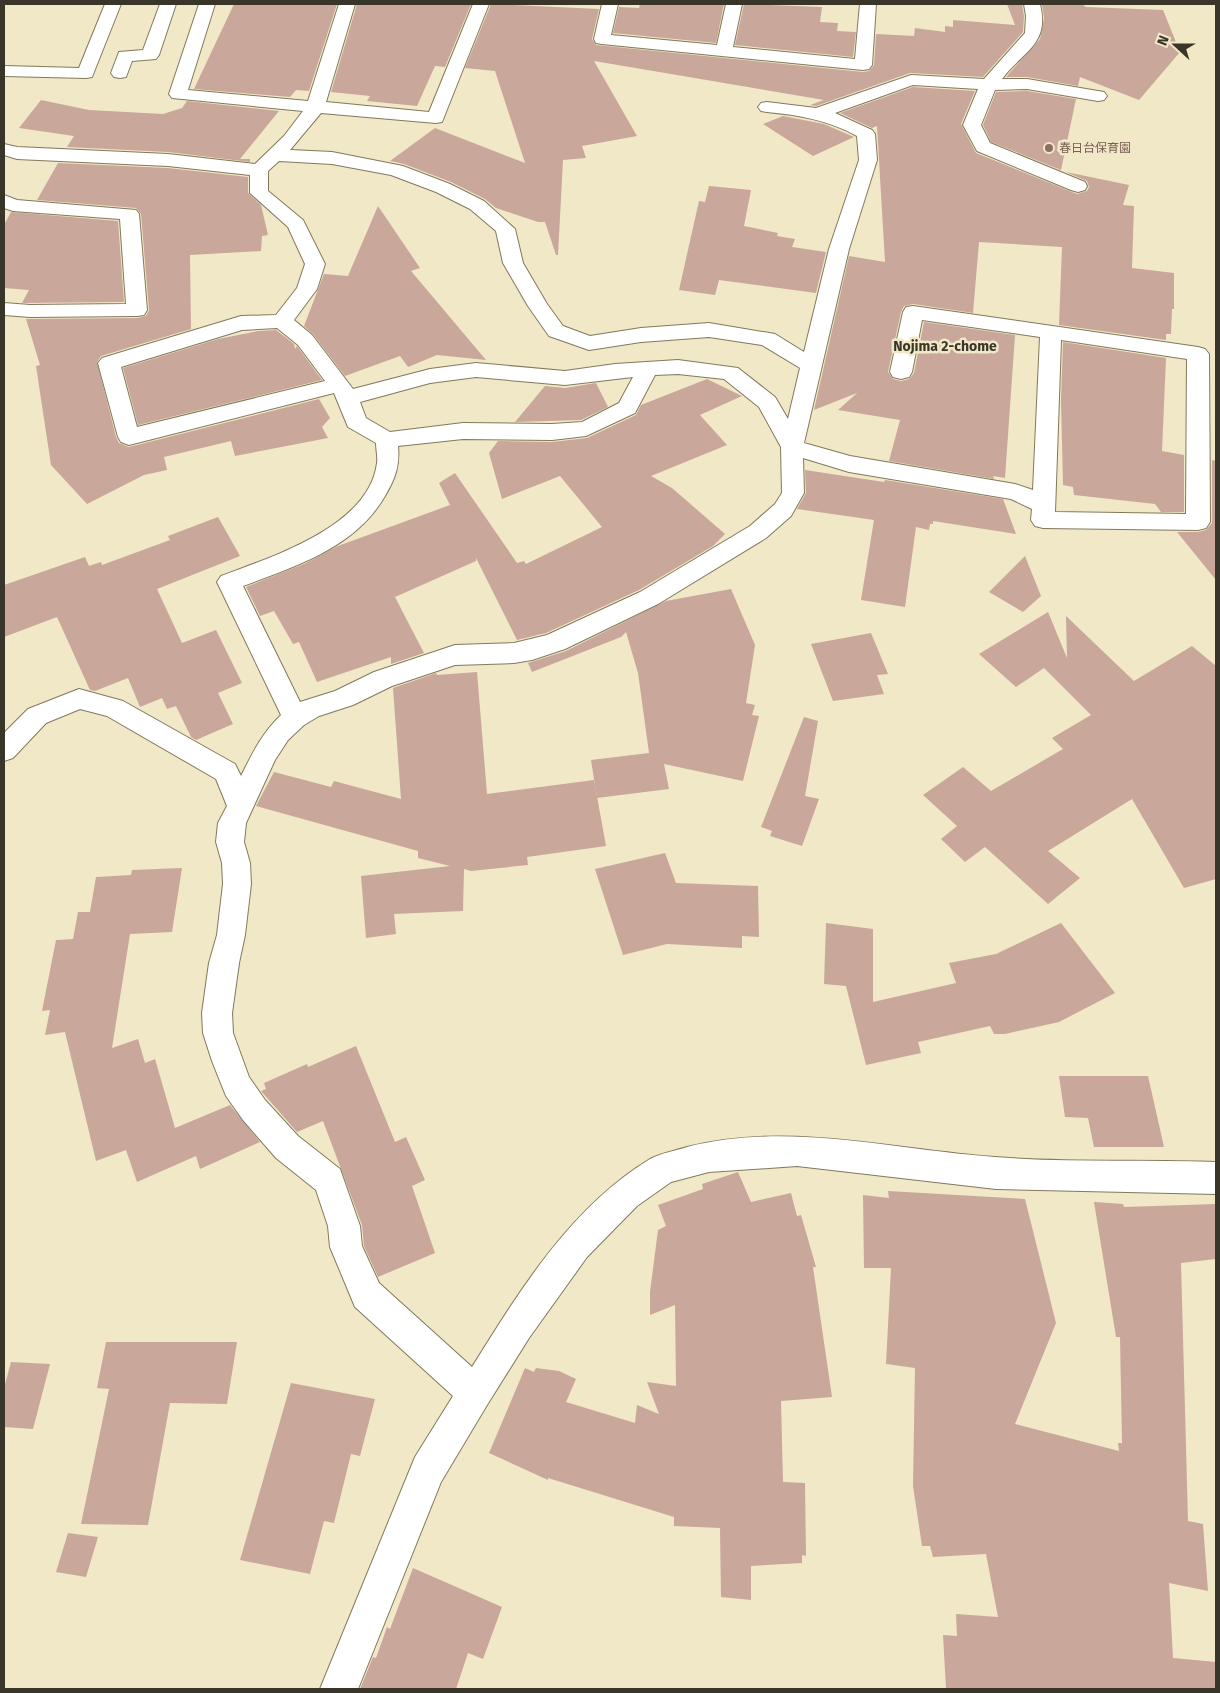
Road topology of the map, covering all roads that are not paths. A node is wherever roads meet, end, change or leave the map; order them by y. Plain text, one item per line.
1 (113, 4) edge
2 (168, 4) edge
3 (207, 4) edge
4 (347, 4) edge
5 (481, 4) edge
6 (610, 4) edge
7 (734, 4) edge
8 (868, 4) edge
9 (1032, 4) edge
10 (724, 51) junction
11 (4, 72) edge
12 (86, 73) junction
13 (990, 85) junction
14 (1098, 96) dead end
15 (767, 107) dead end
16 (315, 108) junction
17 (819, 114) junction
18 (5, 152) edge
19 (275, 155) junction
20 (259, 170) junction
21 (1078, 186) dead end
22 (4, 201) edge
23 (4, 309) edge
24 (282, 321) junction
25 (1051, 332) junction
26 (812, 366) junction
27 (648, 369) junction
28 (901, 372) dead end
29 (1207, 387) edge
30 (344, 392) junction
31 (387, 440) junction
32 (792, 447) junction
33 (1043, 504) junction
34 (295, 718) junction
35 (4, 750) edge
36 (240, 804) junction
37 (1216, 1178) edge
38 (475, 1394) junction
39 (339, 1689) edge

1 - 12 street
2 - 12 street
3 - 16 street
4 - 16 street
5 - 16 street
6 - 10 street
7 - 10 street
8 - 10 street
9 - 13 street
11 - 12 street
13 - 14 street
13 - 17 street
13 - 21 street
15 - 17 street
16 - 19 street
17 - 26 street
18 - 20 street
19 - 20 street
19 - 26 street
20 - 24 street
22 - 23 street
24 - 30 street
24 - 30 street
25 - 28 street
25 - 29 street
25 - 33 street
26 - 32 street
27 - 30 street
27 - 31 street
27 - 32 street
29 - 33 street
30 - 31 street
31 - 34 street
32 - 33 street
32 - 34 street
34 - 36 street
35 - 36 street
36 - 38 street
37 - 38 street
38 - 39 street

